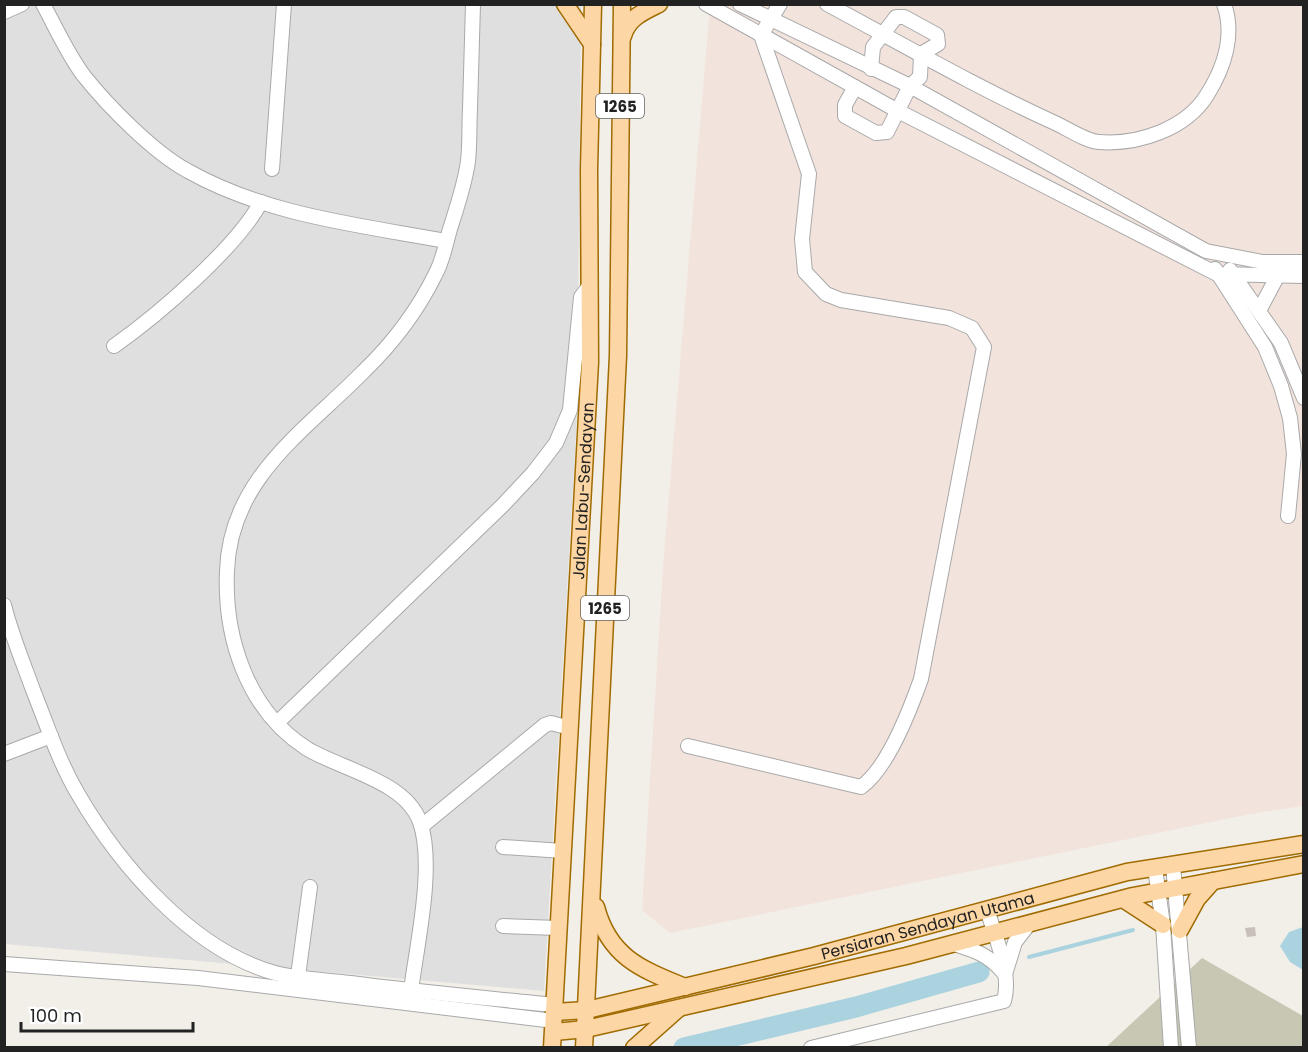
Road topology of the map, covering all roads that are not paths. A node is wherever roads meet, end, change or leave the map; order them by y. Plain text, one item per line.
1 (22, 4) edge
2 (44, 4) edge
3 (284, 4) edge
4 (473, 4) edge
5 (565, 4) edge
6 (593, 4) edge
7 (622, 4) edge
8 (659, 4) edge
9 (706, 4) edge
10 (740, 4) edge
11 (780, 4) edge
12 (827, 4) edge
13 (1224, 4) edge
14 (4, 12) edge
15 (770, 20) junction
16 (882, 34) junction
17 (761, 35) junction
18 (621, 42) junction
19 (592, 45) junction
20 (921, 54) junction
21 (871, 69) junction
22 (910, 86) junction
23 (855, 87) junction
24 (898, 111) junction
25 (974, 121) junction
26 (962, 143) junction
27 (272, 169) dead end
28 (261, 202) junction
29 (446, 241) junction
30 (1206, 251) junction
31 (1222, 255) junction
32 (1304, 262) edge
33 (1217, 274) junction
34 (1232, 274) junction
35 (1278, 275) junction
36 (1304, 276) edge
37 (590, 285) junction
38 (1260, 309) junction
39 (114, 346) dead end
40 (1304, 398) edge
41 (1288, 516) dead end
42 (4, 604) edge
43 (277, 723) junction
44 (570, 728) junction
45 (51, 736) junction
46 (688, 747) dead end
47 (4, 754) edge
48 (422, 826) junction
49 (1304, 844) edge
50 (503, 847) dead end
51 (563, 851) junction
52 (1304, 864) edge
53 (1173, 865) junction
54 (1155, 868) junction
55 (1213, 881) junction
56 (310, 887) dead end
57 (1177, 889) junction
58 (592, 892) junction
59 (1159, 893) junction
60 (1123, 899) junction
61 (987, 909) junction
62 (1029, 924) junction
63 (1163, 925) junction
64 (502, 926) dead end
65 (558, 928) junction
66 (1180, 930) junction
67 (994, 933) junction
68 (954, 944) junction
69 (4, 964) edge
70 (298, 976) junction
71 (1006, 976) junction
72 (685, 987) junction
73 (411, 990) junction
74 (681, 1007) junction
75 (587, 1011) junction
76 (554, 1023) edge
77 (586, 1029) junction
78 (584, 1047) edge
79 (634, 1047) edge
80 (811, 1047) edge
81 (1171, 1047) edge
82 (1189, 1047) edge

1 - 14 street
2 - 28 street
3 - 27 street
4 - 29 street
5 - 19 main road
6 - 19 main road, Jalan Labu-Sendayan / 1265
7 - 18 main road, Jalan Labu-Sendayan / 1265
8 - 18 main road
9 - 17 street
10 - 15 street
11 - 15 street
12 - 16 street
13 - 20 street
15 - 17 street
15 - 21 street
16 - 20 street
16 - 20 street
16 - 21 street
17 - 23 street
17 - 46 street
18 - 58 main road, Jalan Labu-Sendayan / 1265
19 - 37 main road, Jalan Labu-Sendayan / 1265
20 - 22 street
21 - 22 street
22 - 24 street
22 - 25 street
23 - 24 street
23 - 24 street
24 - 26 street
25 - 26 street
25 - 30 street
26 - 33 street
28 - 29 street
28 - 39 street
29 - 43 street
30 - 31 street
30 - 33 street
31 - 32 street
31 - 34 street
33 - 34 street
33 - 41 street
34 - 35 street
34 - 38 street
35 - 36 street
35 - 38 street
37 - 43 street
37 - 44 main road, Jalan Labu-Sendayan / 1265
38 - 40 street
42 - 45 street
43 - 48 street
44 - 48 street
44 - 51 main road, Jalan Labu-Sendayan / 1265
45 - 47 street
45 - 70 street
48 - 73 street
49 - 53 main road, Persiaran Sendayan Utama
50 - 51 street
51 - 65 main road, Jalan Labu-Sendayan / 1265
52 - 55 main road, Persiaran Sendayan Utama
53 - 54 main road, Persiaran Sendayan Utama
53 - 57 street
54 - 59 street
54 - 61 main road, Persiaran Sendayan Utama
55 - 57 main road, Persiaran Sendayan Utama
55 - 66 main road
56 - 70 street
57 - 59 main road, Persiaran Sendayan Utama
57 - 66 street
58 - 72 main road
58 - 75 main road, Jalan Labu-Sendayan / 1265
59 - 60 main road, Persiaran Sendayan Utama
59 - 63 street
60 - 62 main road, Persiaran Sendayan Utama
60 - 63 main road
61 - 67 street
61 - 72 main road, Persiaran Sendayan Utama
62 - 67 main road, Persiaran Sendayan Utama
62 - 71 street
63 - 81 street
64 - 65 street
65 - 76 main road, Jalan Labu-Sendayan / 1265
66 - 82 street
67 - 68 main road, Persiaran Sendayan Utama
67 - 71 street
68 - 71 street
68 - 74 main road, Persiaran Sendayan Utama
69 - 76 street
70 - 73 street
71 - 80 street
72 - 75 main road, Persiaran Sendayan Utama
73 - 76 street
74 - 77 main road, Persiaran Sendayan Utama
74 - 79 main road
75 - 76 main road, Persiaran Sendayan Utama
75 - 77 main road, Jalan Labu-Sendayan / 1265
76 - 77 main road, Persiaran Sendayan Utama
77 - 78 main road, Jalan Labu-Sendayan / 1265

